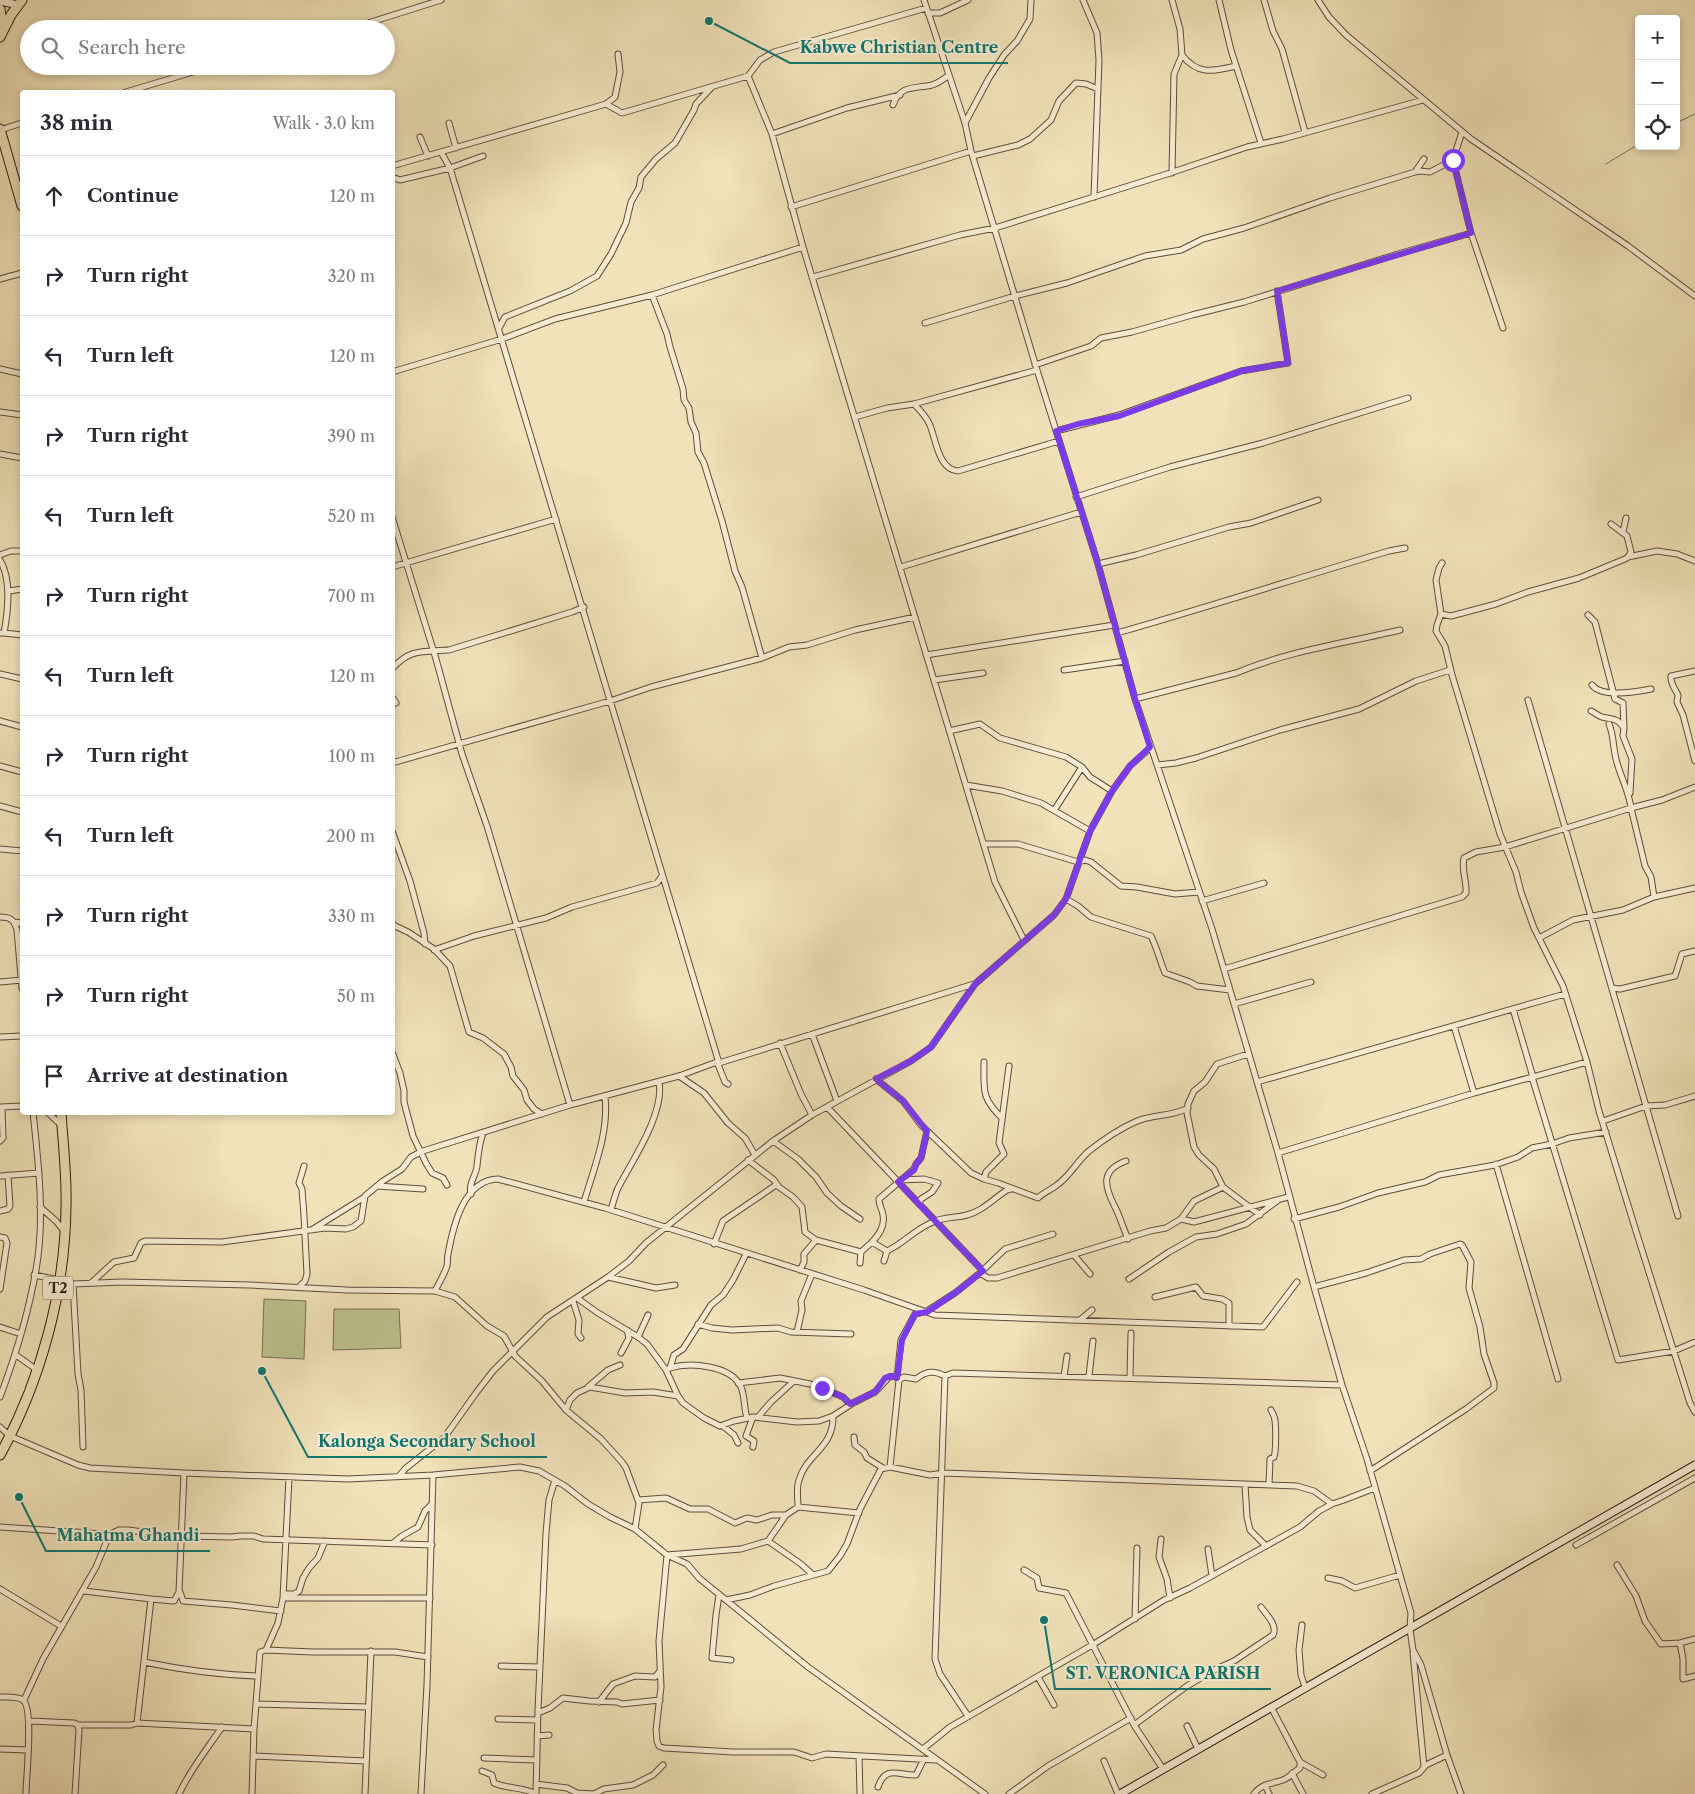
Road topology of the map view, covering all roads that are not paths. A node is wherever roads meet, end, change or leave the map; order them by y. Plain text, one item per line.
1 (0, 0) edge
2 (441, 0) edge
3 (924, 0) edge
4 (968, 0) edge
5 (1031, 0) edge
6 (1083, 0) edge
7 (1172, 0) edge
8 (1219, 0) edge
9 (1264, 0) edge
10 (1318, 0) edge
11 (20, 3) edge
12 (0, 9) edge
13 (927, 10) junction
14 (378, 20) edge
15 (2, 33) edge
16 (618, 54) dead end
17 (1182, 55) junction
18 (1236, 66) junction
19 (183, 75) edge
20 (949, 75) junction
21 (748, 76) junction
22 (711, 88) junction
23 (1098, 89) junction
24 (133, 90) edge
25 (900, 95) junction
26 (1423, 100) junction
27 (606, 104) junction
28 (893, 105) dead end
29 (449, 123) dead end
30 (965, 123) junction
31 (20, 125) edge
32 (0, 130) edge
33 (1305, 132) junction
34 (1462, 132) junction
35 (772, 134) junction
36 (420, 137) dead end
37 (1261, 143) junction
38 (456, 148) junction
39 (441, 152) junction
40 (972, 153) junction
41 (428, 156) junction
42 (483, 156) dead end
43 (1424, 159) dead end
44 (1453, 160) junction
45 (395, 165) edge
46 (450, 168) junction
47 (1415, 172) junction
48 (1172, 173) junction
49 (395, 178) edge
50 (1094, 197) junction
51 (20, 199) edge
52 (791, 207) junction
53 (995, 228) junction
54 (1471, 233) junction
55 (803, 247) junction
56 (20, 274) edge
57 (813, 277) junction
58 (0, 279) edge
59 (1277, 291) junction
60 (652, 295) junction
61 (1015, 296) junction
62 (1695, 296) edge
63 (925, 323) dead end
64 (1503, 328) dead end
65 (499, 329) junction
66 (502, 339) junction
67 (1036, 368) junction
68 (0, 369) edge
69 (395, 371) edge
70 (20, 374) edge
71 (1408, 398) dead end
72 (914, 404) junction
73 (0, 412) edge
74 (20, 415) edge
75 (855, 417) junction
76 (1056, 431) junction
77 (1059, 441) junction
78 (0, 454) edge
79 (20, 458) edge
80 (1076, 497) junction
81 (1318, 500) dead end
82 (1081, 512) junction
83 (1626, 518) dead end
84 (556, 519) junction
85 (1611, 524) dead end
86 (395, 527) edge
87 (1623, 532) junction
88 (1405, 548) dead end
89 (20, 551) edge
90 (0, 555) edge
91 (1628, 557) junction
92 (0, 560) edge
93 (1695, 560) edge
94 (406, 563) junction
95 (1442, 563) dead end
96 (1098, 564) junction
97 (395, 566) edge
98 (901, 567) junction
99 (20, 589) edge
100 (9, 591) junction
101 (584, 607) junction
102 (1441, 614) junction
103 (1588, 615) dead end
104 (915, 617) junction
105 (1114, 625) junction
106 (1400, 630) dead end
107 (2, 633) edge
108 (1117, 633) junction
109 (20, 634) edge
110 (433, 649) junction
111 (926, 655) junction
112 (762, 658) junction
113 (1124, 661) junction
114 (395, 666) edge
115 (1064, 670) dead end
116 (1450, 670) junction
117 (1695, 671) edge
118 (983, 673) dead end
119 (0, 674) edge
120 (20, 679) edge
121 (934, 680) junction
122 (1592, 685) dead end
123 (1651, 689) dead end
124 (1614, 693) junction
125 (1135, 699) junction
126 (1528, 700) dead end
127 (610, 701) junction
128 (1591, 711) dead end
129 (0, 721) edge
130 (1610, 724) dead end
131 (20, 726) edge
132 (1624, 728) junction
133 (949, 731) junction
134 (459, 744) junction
135 (1150, 747) junction
136 (1695, 761) edge
137 (395, 762) edge
138 (1157, 765) junction
139 (0, 766) edge
140 (1082, 767) junction
141 (20, 771) edge
142 (966, 785) junction
143 (1695, 787) edge
144 (1112, 791) junction
145 (1630, 799) junction
146 (0, 806) edge
147 (1631, 808) junction
148 (1055, 809) junction
149 (20, 811) edge
150 (1565, 828) junction
151 (1090, 831) junction
152 (395, 839) edge
153 (984, 844) junction
154 (1505, 847) junction
155 (0, 849) edge
156 (20, 851) edge
157 (1078, 862) junction
158 (661, 879) junction
159 (1264, 883) dead end
160 (1695, 888) edge
161 (1199, 892) junction
162 (1654, 897) junction
163 (1066, 899) junction
164 (1202, 901) junction
165 (1592, 916) junction
166 (0, 917) edge
167 (14, 922) junction
168 (20, 923) edge
169 (516, 925) junction
170 (395, 926) edge
171 (1539, 938) junction
172 (1024, 940) junction
173 (425, 944) junction
174 (434, 950) junction
175 (1695, 950) edge
176 (20, 960) edge
177 (1224, 969) junction
178 (20, 980) edge
179 (0, 982) edge
180 (1311, 982) dead end
181 (975, 984) junction
182 (1612, 988) junction
183 (1230, 990) junction
184 (1565, 994) junction
185 (1234, 1004) junction
186 (1513, 1009) junction
187 (1454, 1026) junction
188 (812, 1034) junction
189 (20, 1036) edge
190 (0, 1037) edge
191 (780, 1043) junction
192 (1248, 1054) junction
193 (395, 1060) edge
194 (718, 1062) junction
195 (984, 1062) dead end
196 (1587, 1062) junction
197 (1009, 1066) dead end
198 (679, 1076) junction
199 (1533, 1077) junction
200 (876, 1079) junction
201 (659, 1082) junction
202 (1256, 1082) junction
203 (728, 1084) dead end
204 (1474, 1093) junction
205 (605, 1096) junction
206 (1695, 1096) edge
207 (836, 1101) junction
208 (570, 1105) junction
209 (20, 1106) edge
210 (1646, 1106) junction
211 (1, 1107) edge
212 (826, 1107) junction
213 (1188, 1108) junction
214 (542, 1114) junction
215 (33, 1115) edge
216 (50, 1115) edge
217 (61, 1115) edge
218 (812, 1115) junction
219 (1002, 1118) junction
220 (1603, 1121) junction
221 (62, 1125) junction
222 (927, 1131) junction
223 (1606, 1132) junction
224 (483, 1133) junction
225 (773, 1140) junction
226 (0, 1141) edge
227 (1552, 1144) junction
228 (421, 1152) junction
229 (1278, 1152) junction
230 (755, 1155) junction
231 (748, 1160) junction
232 (1126, 1160) dead end
233 (1496, 1164) junction
234 (304, 1166) dead end
235 (39, 1173) junction
236 (8, 1175) junction
237 (0, 1176) edge
238 (984, 1179) junction
239 (899, 1181) junction
240 (447, 1185) dead end
241 (376, 1186) junction
242 (778, 1186) junction
243 (1223, 1187) junction
244 (423, 1189) dead end
245 (1014, 1189) junction
246 (471, 1194) junction
247 (1288, 1196) junction
248 (363, 1198) junction
249 (1280, 1199) junction
250 (584, 1202) junction
251 (919, 1204) junction
252 (40, 1207) junction
253 (1249, 1208) junction
254 (0, 1210) edge
255 (611, 1210) junction
256 (1260, 1215) junction
257 (1678, 1216) dead end
258 (860, 1219) dead end
259 (1181, 1219) junction
260 (1294, 1219) junction
261 (934, 1220) junction
262 (664, 1227) junction
263 (311, 1230) junction
264 (304, 1231) junction
265 (65, 1232) junction
266 (1053, 1234) dead end
267 (0, 1237) edge
268 (1128, 1239) junction
269 (816, 1240) junction
270 (872, 1242) junction
271 (714, 1244) junction
272 (861, 1252) junction
273 (887, 1252) junction
274 (746, 1254) junction
275 (1074, 1255) junction
276 (884, 1262) dead end
277 (860, 1263) dead end
278 (800, 1270) junction
279 (982, 1272) junction
280 (812, 1274) junction
281 (1090, 1274) dead end
282 (34, 1276) junction
283 (608, 1277) junction
284 (1129, 1278) dead end
285 (1296, 1282) dead end
286 (58, 1283) junction
287 (91, 1283) junction
288 (73, 1284) junction
289 (675, 1285) dead end
290 (298, 1287) junction
291 (1314, 1288) junction
292 (0, 1289) edge
293 (435, 1291) junction
294 (1155, 1296) dead end
295 (575, 1299) junction
296 (1092, 1310) dead end
297 (927, 1312) junction
298 (648, 1315) dead end
299 (1080, 1321) junction
300 (698, 1324) junction
301 (1229, 1326) junction
302 (0, 1327) edge
303 (627, 1330) junction
304 (797, 1332) junction
305 (1131, 1333) dead end
306 (21, 1334) junction
307 (851, 1334) dead end
308 (638, 1337) junction
309 (581, 1338) dead end
310 (1093, 1341) dead end
311 (1695, 1342) edge
312 (1674, 1350) junction
313 (513, 1351) junction
314 (621, 1353) dead end
315 (16, 1355) junction
316 (1067, 1356) dead end
317 (620, 1366) dead end
318 (668, 1369) junction
319 (37, 1370) junction
320 (945, 1376) junction
321 (1064, 1376) junction
322 (1089, 1376) junction
323 (1130, 1377) junction
324 (898, 1379) junction
325 (1558, 1379) dead end
326 (794, 1382) junction
327 (738, 1383) junction
328 (1342, 1385) junction
329 (588, 1387) junction
330 (678, 1396) junction
331 (0, 1397) edge
332 (850, 1404) junction
333 (566, 1410) junction
334 (1271, 1410) dead end
335 (1695, 1412) edge
336 (833, 1416) junction
337 (753, 1418) junction
338 (723, 1426) junction
339 (0, 1427) edge
340 (10, 1436) junction
341 (746, 1436) junction
342 (854, 1437) dead end
343 (83, 1447) dead end
344 (753, 1447) dead end
345 (0, 1455) edge
346 (1695, 1465) edge
347 (890, 1467) junction
348 (883, 1468) junction
349 (1370, 1471) junction
350 (184, 1473) junction
351 (943, 1473) junction
352 (433, 1475) junction
353 (930, 1475) junction
354 (399, 1476) junction
355 (289, 1478) junction
356 (1695, 1478) edge
357 (555, 1480) junction
358 (942, 1483) junction
359 (1245, 1485) junction
360 (1269, 1485) junction
361 (1375, 1488) junction
362 (638, 1500) junction
363 (432, 1504) junction
364 (1332, 1504) junction
365 (798, 1507) junction
366 (859, 1513) junction
367 (786, 1515) junction
368 (0, 1527) edge
369 (635, 1529) junction
370 (107, 1536) junction
371 (182, 1536) junction
372 (1161, 1539) dead end
373 (285, 1540) junction
374 (325, 1541) junction
375 (768, 1541) junction
376 (392, 1544) junction
377 (432, 1545) junction
378 (1576, 1545) dead end
379 (1266, 1546) junction
380 (1137, 1548) dead end
381 (1208, 1549) dead end
382 (667, 1555) junction
383 (1617, 1565) dead end
384 (1024, 1570) dead end
385 (812, 1574) junction
386 (1212, 1576) junction
387 (1400, 1576) junction
388 (1328, 1578) dead end
389 (0, 1589) edge
390 (84, 1591) junction
391 (180, 1592) junction
392 (720, 1595) junction
393 (282, 1598) junction
394 (430, 1598) junction
395 (1170, 1598) junction
396 (151, 1599) junction
397 (174, 1600) junction
398 (726, 1600) junction
399 (182, 1601) junction
400 (1262, 1607) dead end
401 (281, 1611) junction
402 (1135, 1618) junction
403 (1302, 1625) dead end
404 (61, 1626) junction
405 (1410, 1629) junction
406 (1695, 1639) edge
407 (1680, 1643) junction
408 (1094, 1644) junction
409 (266, 1650) junction
410 (1413, 1650) junction
411 (371, 1651) junction
412 (428, 1657) junction
413 (731, 1660) dead end
414 (144, 1662) junction
415 (501, 1666) dead end
416 (540, 1667) junction
417 (660, 1671) junction
418 (258, 1676) junction
419 (1695, 1676) edge
420 (1038, 1677) junction
421 (1305, 1688) junction
422 (0, 1697) edge
423 (24, 1700) junction
424 (660, 1700) junction
425 (600, 1702) junction
426 (256, 1704) junction
427 (1054, 1706) dead end
428 (368, 1707) junction
429 (1271, 1707) junction
430 (538, 1714) junction
431 (968, 1716) junction
432 (1131, 1718) junction
433 (498, 1719) dead end
434 (538, 1720) junction
435 (30, 1721) junction
436 (137, 1723) junction
437 (1134, 1725) junction
438 (78, 1726) junction
439 (1187, 1726) dead end
440 (222, 1727) junction
441 (254, 1729) junction
442 (549, 1734) dead end
443 (537, 1736) junction
444 (0, 1749) edge
445 (923, 1749) junction
446 (1198, 1749) junction
447 (27, 1750) junction
448 (1447, 1755) junction
449 (253, 1756) junction
450 (859, 1756) junction
451 (484, 1758) dead end
452 (924, 1759) junction
453 (537, 1760) junction
454 (936, 1760) junction
455 (1104, 1760) dead end
456 (366, 1761) junction
457 (1300, 1762) junction
458 (663, 1765) dead end
459 (1424, 1767) junction
460 (1163, 1769) junction
461 (482, 1771) dead end
462 (1292, 1773) junction
463 (1323, 1775) dead end
464 (536, 1784) junction
465 (1265, 1785) junction
466 (878, 1787) dead end
467 (26, 1794) edge
468 (75, 1794) edge
469 (179, 1794) edge
470 (252, 1794) edge
471 (365, 1794) edge
472 (421, 1794) edge
473 (536, 1794) edge
474 (860, 1794) edge
475 (985, 1794) edge
476 (1009, 1794) edge
477 (1119, 1794) edge
478 (1254, 1794) edge
479 (1269, 1794) edge
480 (1303, 1794) edge
481 (1372, 1794) edge
482 (1461, 1794) edge

1 - 11 street
2 - 14 street
3 - 13 street
4 - 13 street
5 - 30 street
6 - 23 street
7 - 17 street
8 - 18 street
9 - 33 street
10 - 26 street
11 - 15 highway
12 - 15 highway
13 - 20 street
13 - 21 street
16 - 27 street
17 - 18 street
17 - 48 street
18 - 37 street
19 - 24 street
20 - 25 street
20 - 30 street
21 - 22 street
21 - 35 street
22 - 27 street
22 - 65 street
23 - 40 street
23 - 50 street
25 - 28 street
25 - 35 street
26 - 33 street
26 - 34 street
27 - 38 street
29 - 38 street
30 - 40 street
31 - 32 street
32 - 51 highway
33 - 37 street
34 - 44 street
34 - 62 street
35 - 52 street
36 - 41 street
37 - 48 street
38 - 39 street
39 - 41 street
39 - 46 street
40 - 52 street
40 - 53 street
41 - 45 street
42 - 46 street
43 - 47 street
44 - 47 street
44 - 54 street
46 - 49 street
46 - 65 street
47 - 61 street
48 - 50 street
50 - 53 street
52 - 55 street
53 - 57 street
53 - 61 street
54 - 59 street
54 - 64 street
55 - 57 street
55 - 60 street
56 - 58 street
57 - 75 street
59 - 67 street
59 - 76 street
60 - 66 street
60 - 112 street
61 - 63 street
61 - 67 street
65 - 66 street
66 - 69 street
66 - 84 street
67 - 72 street
67 - 76 street
68 - 70 street
71 - 80 street
72 - 75 street
72 - 77 street
73 - 74 street
75 - 98 street
76 - 77 street
77 - 80 street
78 - 79 street
80 - 82 street
81 - 96 street
82 - 96 street
82 - 98 street
83 - 87 street
84 - 94 street
84 - 101 street
85 - 87 street
86 - 94 street
87 - 91 street
88 - 108 street
89 - 90 street
91 - 93 street
91 - 102 street
92 - 100 street
94 - 97 street
94 - 110 street
95 - 102 street
96 - 105 street
98 - 104 street
99 - 100 street
100 - 107 street
101 - 110 street
101 - 127 street
102 - 116 street
103 - 124 street
104 - 111 street
104 - 112 street
105 - 108 street
105 - 111 street
106 - 125 street
107 - 109 street
108 - 113 street
110 - 114 street
110 - 134 street
111 - 121 street
112 - 127 street
113 - 115 street
113 - 125 street
116 - 138 street
116 - 154 street
117 - 136 street
118 - 121 street
119 - 120 street
121 - 133 street
122 - 124 street
123 - 124 street
124 - 132 street
125 - 135 street
126 - 150 street
127 - 134 street
127 - 158 street
128 - 132 street
129 - 131 street
130 - 145 street
132 - 145 street
133 - 140 street
133 - 142 street
134 - 137 street
134 - 169 street
135 - 138 street
135 - 144 street
138 - 161 street
139 - 141 street
140 - 144 street
140 - 148 street
142 - 148 street
142 - 153 street
143 - 147 street
144 - 151 street
145 - 147 street
146 - 149 street
147 - 150 street
147 - 162 street
148 - 151 street
150 - 154 street
150 - 165 street
151 - 157 street
152 - 173 street
153 - 157 street
153 - 172 street
154 - 171 street
154 - 177 street
155 - 156 street
157 - 161 street
157 - 163 street
158 - 169 street
158 - 194 street
159 - 164 street
160 - 162 street
161 - 164 street
162 - 165 street
163 - 172 street
163 - 183 street
164 - 177 street
165 - 171 street
165 - 182 street
166 - 167 street
167 - 168 street
167 - 176 street
169 - 174 street
169 - 208 street
170 - 173 street
171 - 184 street
172 - 181 street
173 - 174 street
174 - 214 street
175 - 182 street
177 - 183 street
178 - 179 street
180 - 185 street
181 - 188 street
181 - 200 street
182 - 210 street
183 - 185 street
184 - 186 street
184 - 196 street
185 - 192 street
186 - 187 street
186 - 199 street
187 - 202 street
187 - 204 street
188 - 191 street
188 - 207 street
189 - 190 street
191 - 194 street
191 - 218 street
192 - 202 street
192 - 213 street
193 - 228 street
194 - 198 street
194 - 203 street
195 - 219 street
196 - 199 street
196 - 220 street
197 - 219 street
198 - 201 street
198 - 230 street
199 - 204 street
199 - 227 street
200 - 207 street
200 - 222 street
201 - 205 street
201 - 255 street
202 - 229 street
204 - 229 street
205 - 208 street
205 - 250 street
206 - 210 street
207 - 212 street
208 - 214 street
209 - 211 street
210 - 220 street
210 - 257 street
211 - 226 street
212 - 218 street
212 - 239 street
213 - 243 street
213 - 245 street
214 - 224 street
215 - 235 street
216 - 221 street
217 - 221 highway, T2
218 - 225 street
219 - 238 street
220 - 223 street
221 - 265 highway, T2
222 - 238 street
222 - 239 street
223 - 227 street
223 - 312 street
224 - 228 street
224 - 246 street
225 - 230 street
225 - 258 street
227 - 233 street
227 - 312 street
228 - 240 street
228 - 241 street
229 - 247 street
230 - 231 street
231 - 242 street
231 - 262 street
232 - 268 street
233 - 260 street
233 - 325 street
234 - 264 street
235 - 236 street
235 - 252 street
236 - 237 street
236 - 254 street
238 - 245 street
239 - 251 street
239 - 251 street
239 - 270 street
241 - 244 street
241 - 248 street
242 - 269 street
242 - 271 street
243 - 253 street
243 - 259 street
245 - 261 street
246 - 250 street
246 - 293 street
247 - 249 street
247 - 260 street
248 - 263 street
248 - 263 street
249 - 253 street
249 - 256 street
250 - 255 street
251 - 261 street
252 - 265 street
252 - 282 street
253 - 256 street
253 - 259 street
255 - 262 street
256 - 284 street
259 - 268 street
260 - 291 street
261 - 273 street
261 - 279 street
262 - 271 street
262 - 283 street
263 - 264 street
264 - 287 street
264 - 290 street
265 - 286 highway, T2
266 - 279 street
267 - 292 street
268 - 275 street
269 - 272 street
269 - 278 street
270 - 272 street
270 - 273 street
271 - 274 street
272 - 277 street
273 - 276 street
274 - 278 street
274 - 300 street
275 - 279 street
275 - 281 street
278 - 280 street
279 - 297 street
280 - 297 street
280 - 304 street
282 - 286 street
282 - 306 street
283 - 289 street
283 - 295 street
285 - 301 street
286 - 288 street
286 - 319 highway, T2
287 - 288 street
287 - 290 street
288 - 343 street
290 - 293 street
291 - 328 street
291 - 349 street
293 - 313 street
294 - 301 street
295 - 303 street
295 - 309 street
295 - 313 street
296 - 299 street
297 - 299 street
297 - 324 street
298 - 308 street
299 - 301 street
300 - 304 street
300 - 318 street
302 - 306 street
303 - 308 street
303 - 314 street
304 - 307 street
305 - 323 street
306 - 315 street
308 - 318 street
310 - 322 street
311 - 312 street
312 - 335 street
313 - 333 street
313 - 354 street
315 - 319 street
315 - 331 street
316 - 321 street
317 - 329 street
318 - 327 street
318 - 330 street
319 - 340 highway, T2
320 - 321 street
320 - 324 street
320 - 351 street
321 - 322 street
322 - 323 street
323 - 328 street
324 - 332 street
324 - 347 street
326 - 327 street
326 - 332 street
326 - 337 street
327 - 337 street
328 - 349 street
329 - 330 street
329 - 333 street
330 - 338 street
332 - 336 street
333 - 362 street
334 - 360 street
336 - 337 street
336 - 365 street
337 - 338 street
337 - 341 street
338 - 341 street
339 - 340 street
340 - 345 highway, T2
340 - 350 street
341 - 344 street
342 - 348 street
346 - 405 street
347 - 348 street
347 - 353 street
348 - 366 street
349 - 361 street
350 - 355 street
350 - 371 street
351 - 353 street
351 - 358 street
351 - 359 street
352 - 354 street
352 - 357 street
352 - 363 street
353 - 358 street
354 - 355 street
355 - 373 street
356 - 378 street
357 - 369 street
357 - 416 street
358 - 431 street
359 - 360 street
359 - 379 street
360 - 364 street
361 - 364 street
361 - 387 street
362 - 367 street
362 - 369 street
363 - 376 street
363 - 377 street
364 - 379 street
365 - 366 street
365 - 367 street
366 - 385 street
367 - 375 street
368 - 370 street
369 - 382 street
370 - 371 street
370 - 390 street
371 - 373 street
371 - 391 street
372 - 395 street
373 - 374 street
373 - 393 street
374 - 376 street
374 - 393 street
375 - 382 street
375 - 385 street
376 - 377 street
377 - 394 street
379 - 386 street
380 - 402 street
381 - 386 street
382 - 392 street
382 - 417 street
383 - 407 street
384 - 408 street
385 - 398 street
386 - 395 street
387 - 388 street
387 - 405 street
389 - 404 street
390 - 396 street
390 - 404 street
391 - 397 street
391 - 399 street
392 - 398 street
392 - 413 street
393 - 394 street
393 - 401 street
394 - 412 street
395 - 402 street
396 - 397 street
396 - 414 street
397 - 399 street
398 - 445 street
399 - 401 street
400 - 437 street
401 - 409 street
402 - 408 street
403 - 421 street
404 - 423 street
405 - 410 street
405 - 421 street
406 - 407 street
407 - 419 street
408 - 420 street
408 - 432 street
409 - 411 street
409 - 418 street
410 - 448 street
410 - 459 street
411 - 412 street
411 - 428 street
412 - 472 street
414 - 418 street
414 - 436 street
415 - 416 street
416 - 430 street
417 - 424 street
417 - 425 street
418 - 426 street
420 - 427 street
420 - 431 street
421 - 429 street
422 - 423 street
423 - 435 street
424 - 425 street
424 - 450 street
425 - 430 street
426 - 428 street
426 - 441 street
428 - 456 street
429 - 446 street
429 - 457 street
430 - 434 street
431 - 445 street
432 - 437 street
432 - 476 street
433 - 434 street
434 - 443 street
435 - 438 street
435 - 447 street
436 - 438 street
436 - 440 street
437 - 460 street
438 - 468 street
439 - 446 street
440 - 441 street
440 - 469 street
441 - 449 street
442 - 443 street
443 - 453 street
444 - 447 street
445 - 454 street
446 - 460 street
447 - 467 street
448 - 459 street
448 - 482 street
449 - 456 street
449 - 470 street
450 - 452 street
450 - 474 street
451 - 453 street
452 - 454 street
452 - 466 street
453 - 464 street
454 - 475 street
455 - 477 street
456 - 471 street
457 - 462 street
457 - 463 street
458 - 464 street
459 - 481 street
460 - 477 street
461 - 473 street
462 - 465 street
462 - 480 street
464 - 473 street
465 - 478 street
465 - 479 street

